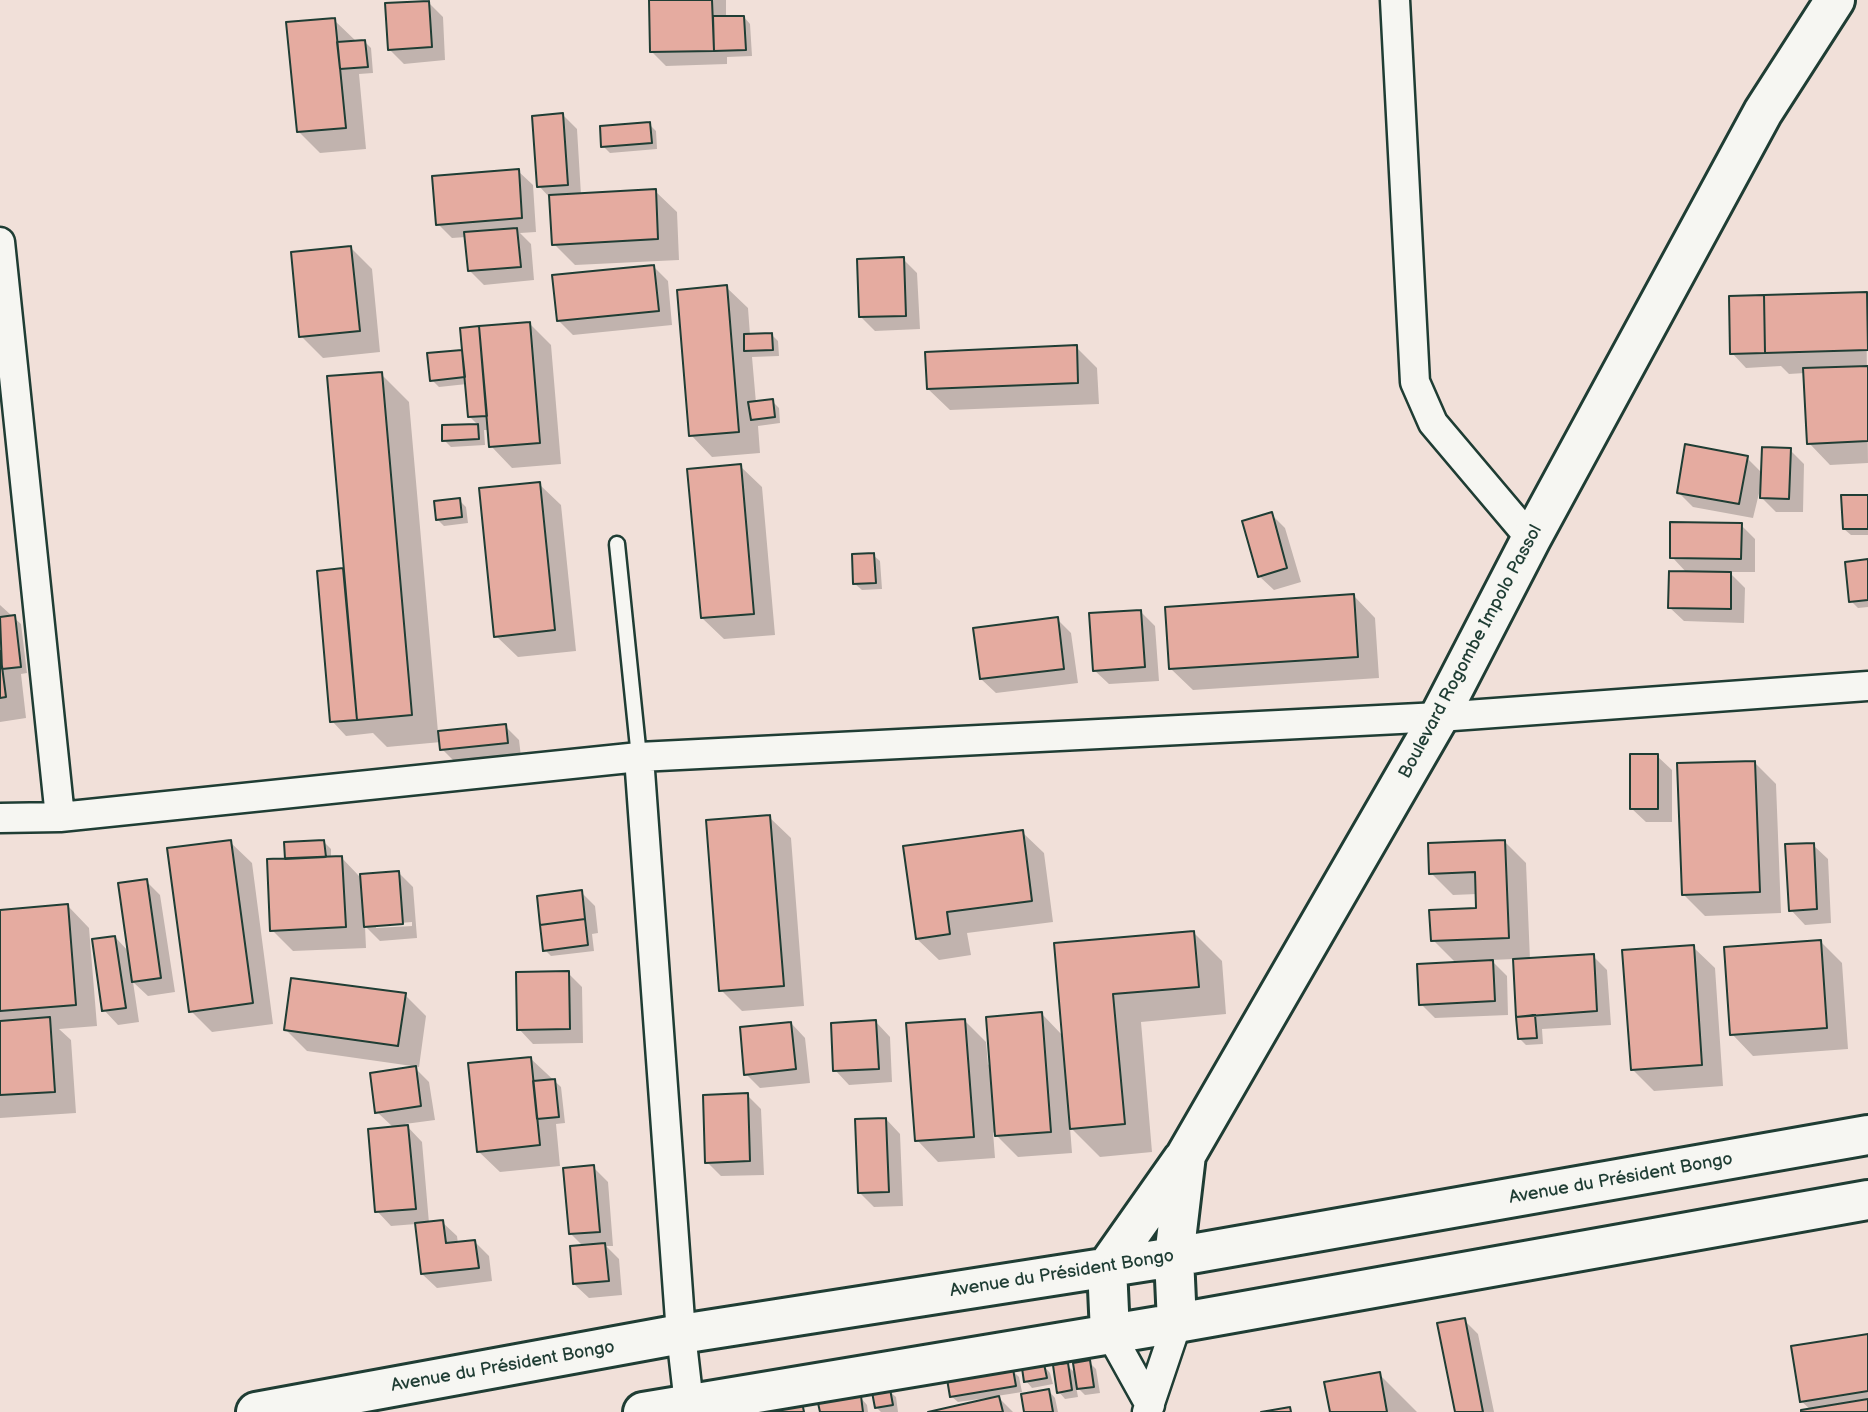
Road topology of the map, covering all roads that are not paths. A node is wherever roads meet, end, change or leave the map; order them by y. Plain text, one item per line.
1 (1395, 0) edge
2 (1835, 0) edge
3 (0, 242) edge
4 (1531, 539) junction
5 (617, 544) dead end
6 (1868, 685) edge
7 (1439, 717) junction
8 (639, 757) junction
9 (60, 817) junction
10 (0, 818) edge
11 (1868, 1135) edge
12 (1186, 1155) junction
13 (1868, 1200) edge
14 (1174, 1257) junction
15 (1107, 1267) junction
16 (1177, 1323) junction
17 (1110, 1333) junction
18 (681, 1334) junction
19 (689, 1404) junction
20 (1149, 1408) edge
21 (256, 1412) edge
22 (643, 1412) edge

1 - 4 street
2 - 4 street, Boulevard Rogombe Impolo Passol
3 - 9 street
4 - 7 street, Boulevard Rogombe Impolo Passol
5 - 8 lane
6 - 7 street
7 - 8 street
7 - 12 street, Boulevard Rogombe Impolo Passol
8 - 9 street
8 - 18 street
9 - 10 street
11 - 14 street, Avenue du Président Bongo
12 - 14 street, Boulevard Rogombe Impolo Passol
12 - 15 street
13 - 16 street
14 - 15 street, Avenue du Président Bongo
14 - 16 street, Boulevard Rogombe Impolo Passol
15 - 17 street
15 - 18 street, Avenue du Président Bongo
16 - 17 street
16 - 20 street
17 - 19 street
17 - 20 street
18 - 19 street
18 - 21 street, Avenue du Président Bongo
19 - 22 street

